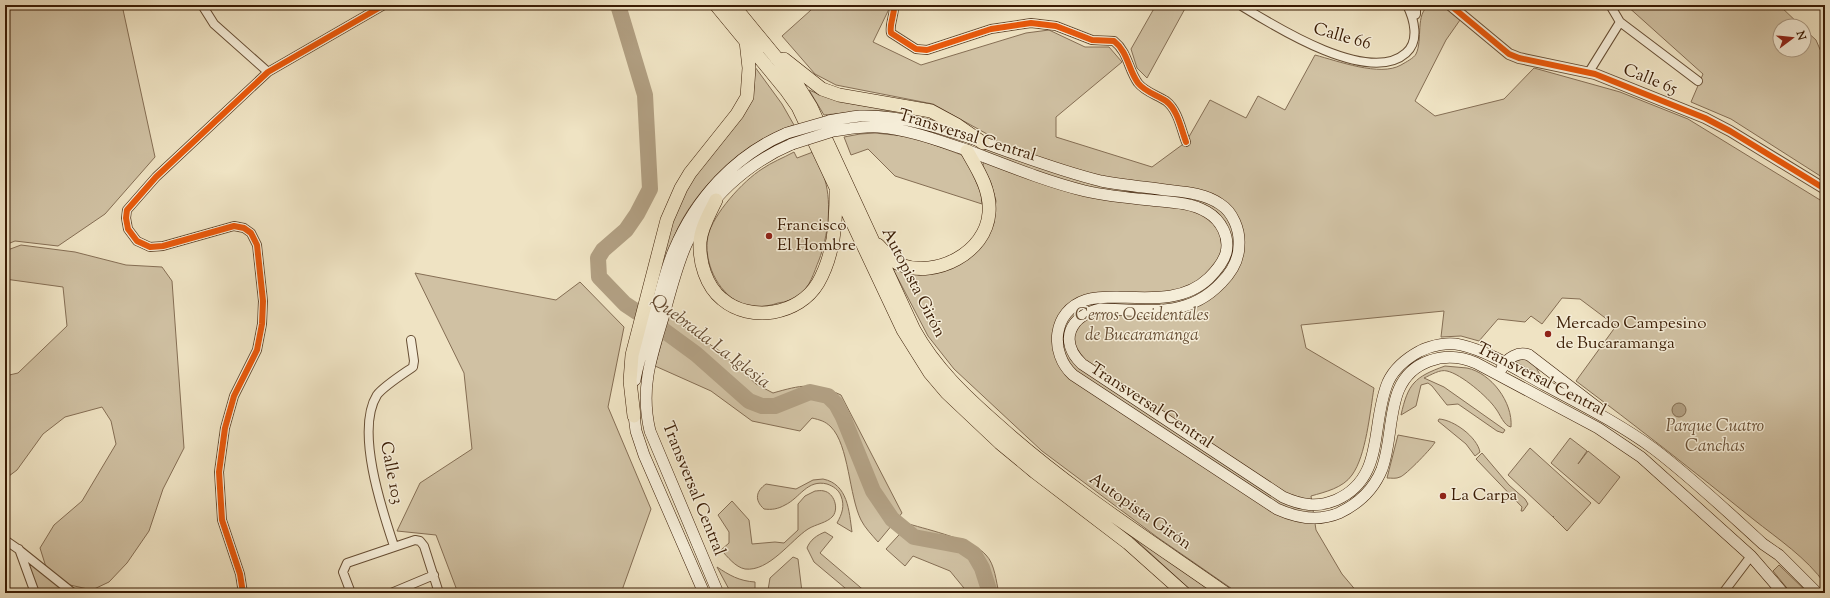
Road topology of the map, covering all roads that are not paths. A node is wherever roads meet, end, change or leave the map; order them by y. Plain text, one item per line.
1 (202, 5) edge
2 (384, 5) edge
3 (716, 5) edge
4 (733, 5) edge
5 (894, 5) edge
6 (1240, 5) edge
7 (1407, 5) edge
8 (1421, 5) edge
9 (1450, 5) edge
10 (1610, 5) edge
11 (1458, 9) edge
12 (1415, 10) edge
13 (1620, 22) junction
14 (1414, 25) junction
15 (746, 41) junction
16 (766, 44) junction
17 (268, 72) junction
18 (1589, 72) junction
19 (1698, 81) dead end
20 (1186, 142) dead end
21 (983, 143) junction
22 (967, 151) junction
23 (836, 188) junction
24 (1825, 189) edge
25 (716, 200) junction
26 (864, 224) junction
27 (655, 308) junction
28 (646, 339) junction
29 (410, 340) dead end
30 (1504, 363) junction
31 (1498, 375) junction
32 (634, 416) joint
33 (1624, 428) junction
34 (1376, 435) junction
35 (1388, 438) junction
36 (5, 540) edge
37 (394, 546) junction
38 (18, 549) junction
39 (1751, 556) junction
40 (434, 575) junction
41 (35, 593) edge
42 (73, 593) edge
43 (243, 593) edge
44 (351, 593) edge
45 (391, 593) edge
46 (439, 593) edge
47 (704, 593) edge
48 (718, 593) edge
49 (1184, 593) edge
50 (1225, 593) edge
51 (1723, 593) edge
52 (1783, 593) edge
53 (1817, 593) edge

1 - 17 street
2 - 17 street
3 - 15 highway, Autopista Girón
4 - 16 highway, Autopista Girón
5 - 20 street
6 - 14 street, Calle 66
7 - 14 street
8 - 12 street
9 - 11 street, Calle 65
10 - 13 street
11 - 18 street, Calle 65
12 - 14 street
13 - 18 street
13 - 19 street
15 - 23 highway, Autopista Girón
15 - 27 highway
16 - 21 highway
16 - 26 highway, Autopista Girón
17 - 43 street
18 - 24 street, Calle 65
21 - 27 main road, Transversal Central, bridge
21 - 34 main road, Transversal Central
22 - 25 main road, Transversal Central, bridge
22 - 26 highway
22 - 35 main road, Transversal Central
23 - 25 highway
23 - 49 highway, Autopista Girón
25 - 27 main road, Transversal Central
26 - 50 highway, Autopista Girón
27 - 28 highway
27 - 28 main road, Transversal Central
28 - 32 highway
28 - 48 main road, Transversal Central
29 - 37 street, Calle 103
30 - 31 main road
30 - 33 main road, Transversal Central
30 - 33 main road
30 - 34 main road, Transversal Central
31 - 35 main road, Transversal Central
31 - 39 main road, Transversal Central
32 - 47 main road, Transversal Central
33 - 53 main road, Transversal Central
34 - 35 main road
36 - 38 street
37 - 40 street
37 - 44 street
38 - 41 street
38 - 42 street
39 - 51 street
39 - 52 main road, Transversal Central
40 - 45 street
40 - 46 street

